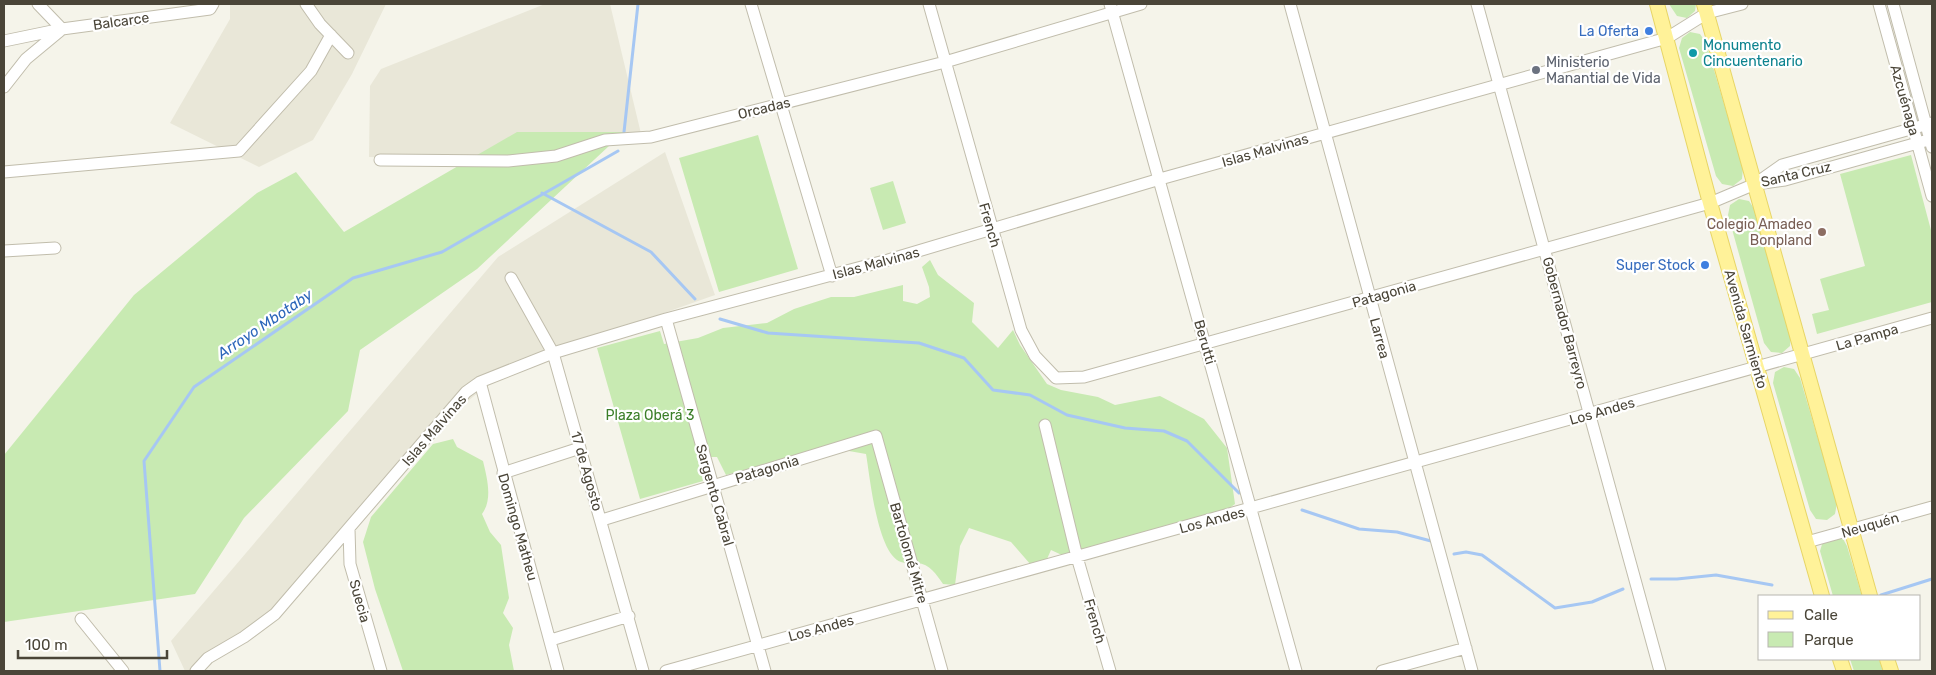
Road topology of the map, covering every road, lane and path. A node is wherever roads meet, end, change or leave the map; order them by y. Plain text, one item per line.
1 (38, 4) edge
2 (306, 4) edge
3 (751, 4) edge
4 (929, 4) edge
5 (1141, 4) edge
6 (1290, 4) edge
7 (1477, 4) edge
8 (1657, 4) edge
9 (1742, 4) edge
10 (1879, 4) edge
11 (1893, 4) edge
12 (211, 6) edge
13 (1112, 8) edge
14 (1706, 9) edge
15 (62, 29) junction
16 (331, 35) junction
17 (1667, 38) junction
18 (4, 41) edge
19 (348, 53) dead end
20 (945, 62) junction
21 (1500, 85) junction
22 (4, 87) edge
23 (780, 104) junction
24 (1929, 124) edge
25 (1913, 128) junction
26 (1324, 134) junction
27 (1932, 142) edge
28 (1917, 143) junction
29 (380, 160) dead end
30 (4, 172) edge
31 (1160, 180) junction
32 (1755, 184) junction
33 (1932, 196) edge
34 (1710, 203) junction
35 (992, 231) junction
36 (55, 248) dead end
37 (1545, 249) junction
38 (4, 251) edge
39 (832, 276) junction
40 (511, 278) dead end
41 (1369, 298) junction
42 (1932, 318) edge
43 (666, 319) junction
44 (1205, 344) junction
45 (553, 353) junction
46 (1802, 355) junction
47 (1757, 368) junction
48 (1056, 378) joint
49 (480, 382) junction
50 (1590, 414) junction
51 (1045, 425) dead end
52 (876, 436) joint
53 (580, 448) junction
54 (1415, 463) junction
55 (503, 473) junction
56 (713, 486) junction
57 (1932, 507) edge
58 (1252, 510) junction
59 (602, 520) junction
60 (349, 529) junction
61 (1851, 530) junction
62 (1807, 542) junction
63 (1077, 557) junction
64 (1822, 595) edge
65 (1870, 595) edge
66 (922, 600) junction
67 (628, 616) junction
68 (82, 619) dead end
69 (550, 640) junction
70 (758, 646) junction
71 (1466, 648) junction
72 (123, 671) edge
73 (196, 671) edge
74 (381, 671) edge
75 (558, 671) edge
76 (643, 671) edge
77 (666, 671) edge
78 (765, 671) edge
79 (942, 671) edge
80 (1110, 671) edge
81 (1296, 671) edge
82 (1382, 671) edge
83 (1472, 671) edge
84 (1660, 671) edge

1 - 15 street
2 - 16 street
3 - 23 street
4 - 20 street, French
5 - 13 street, Orcadas
6 - 26 street, Larrea
7 - 21 street, Gobernador Barreyro
8 - 17 main road, Avenida Sarmiento
9 - 14 street, Islas Malvinas
10 - 25 street, Azcuénaga
11 - 24 street, Azcuénaga
12 - 15 street, Balcarce
13 - 20 street, Orcadas
13 - 31 street, Berutti
14 - 17 street, Islas Malvinas
14 - 32 main road
15 - 18 street, Balcarce
15 - 22 street
16 - 19 street
16 - 30 street
17 - 21 street, Islas Malvinas
17 - 34 main road, Avenida Sarmiento
20 - 23 street, Orcadas
20 - 35 street, French
21 - 26 street, Islas Malvinas
21 - 37 street, Gobernador Barreyro
23 - 29 street, Orcadas
23 - 39 street
24 - 25 street, Santa Cruz
24 - 27 street, Azcuénaga
25 - 28 street, Azcuénaga
25 - 32 street, Santa Cruz
26 - 31 street, Islas Malvinas
26 - 41 street, Larrea
27 - 28 street, Santa Cruz
28 - 32 street, Santa Cruz
28 - 33 street, Azcuénaga
31 - 35 street, Islas Malvinas
31 - 44 street, Berutti
32 - 34 street, Patagonia
32 - 46 main road
34 - 37 street, Patagonia
34 - 47 main road, Avenida Sarmiento
35 - 39 street, Islas Malvinas
35 - 48 street, French
36 - 38 street
37 - 41 street, Patagonia
37 - 50 street, Gobernador Barreyro
39 - 43 street, Islas Malvinas
40 - 45 street, 17 de Agosto
41 - 44 street, Patagonia
41 - 54 street, Larrea
42 - 46 street, La Pampa
43 - 45 street, Islas Malvinas
43 - 56 street, Sargento Cabral
44 - 48 street, Patagonia
44 - 58 street, Berutti
45 - 49 street, Islas Malvinas
45 - 53 street, 17 de Agosto
46 - 47 street, La Pampa
46 - 61 main road
47 - 50 street, Los Andes
47 - 62 main road, Avenida Sarmiento
49 - 55 street, Domingo Matheu
49 - 60 street, Islas Malvinas
50 - 54 street, Los Andes
50 - 84 street, Gobernador Barreyro
51 - 63 street, French
52 - 56 street, Patagonia
52 - 66 street, Bartolomé Mitre
53 - 55 street
53 - 59 street, 17 de Agosto
54 - 58 street, Los Andes
54 - 71 street, Larrea
55 - 69 street, Domingo Matheu
56 - 59 street, Patagonia
56 - 70 street, Sargento Cabral
57 - 61 street, Neuquén
58 - 63 street, Los Andes
58 - 81 street, Berutti
59 - 67 street, 17 de Agosto
60 - 73 street, Islas Malvinas
60 - 74 street, Suecia
61 - 62 street, Neuquén
61 - 65 main road
62 - 64 main road, Avenida Sarmiento
63 - 66 street, Los Andes
63 - 80 street, French
66 - 70 street, Los Andes
66 - 79 street, Bartolomé Mitre
67 - 69 street
67 - 76 street, 17 de Agosto
68 - 72 street
69 - 75 street, Domingo Matheu
70 - 77 street, Los Andes
70 - 78 street, Sargento Cabral
71 - 82 street
71 - 83 street, Larrea

